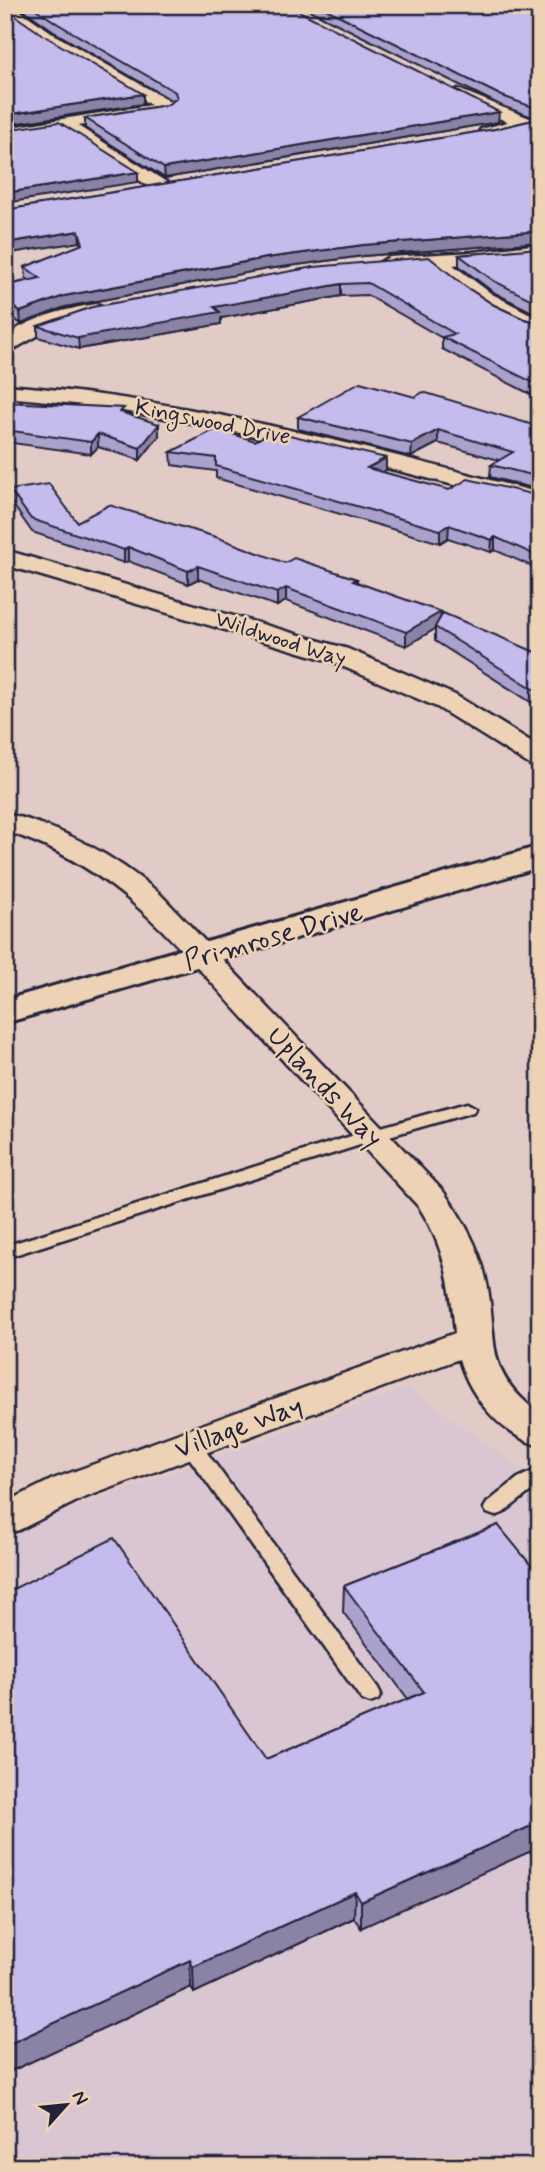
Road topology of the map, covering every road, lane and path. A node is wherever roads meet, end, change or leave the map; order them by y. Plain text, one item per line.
1 (5, 7) edge
2 (447, 88) edge
3 (63, 124) junction
4 (5, 133) edge
5 (467, 136) edge
6 (135, 191) edge
7 (540, 250) edge
8 (436, 260) junction
9 (371, 264) edge
10 (113, 307) edge
11 (540, 327) edge
12 (5, 348) edge
13 (5, 391) edge
14 (540, 500) edge
15 (5, 557) edge
16 (540, 759) edge
17 (5, 822) edge
18 (540, 856) edge
19 (203, 955) junction
20 (5, 1012) edge
21 (467, 1108) dead end
22 (373, 1135) junction
23 (5, 1252) edge
24 (474, 1340) junction
25 (540, 1433) edge
26 (190, 1444) junction
27 (540, 1475) edge
28 (495, 1508) dead end
29 (5, 1520) edge
30 (370, 1694) dead end

1 - 3 street
2 - 5 street
3 - 4 street
3 - 6 street
7 - 8 street
8 - 9 street
8 - 11 street
10 - 12 street
13 - 14 street, Kingswood Drive
15 - 16 street, Wildwood Way
17 - 19 street, Uplands Way
18 - 19 street, Primrose Drive
19 - 20 street, Primrose Drive
19 - 22 street, Uplands Way
21 - 22 lane
22 - 23 lane
22 - 24 street, Uplands Way
24 - 25 street, Uplands Way
24 - 26 street, Village Way
26 - 29 street, Village Way
26 - 30 lane
27 - 28 lane

